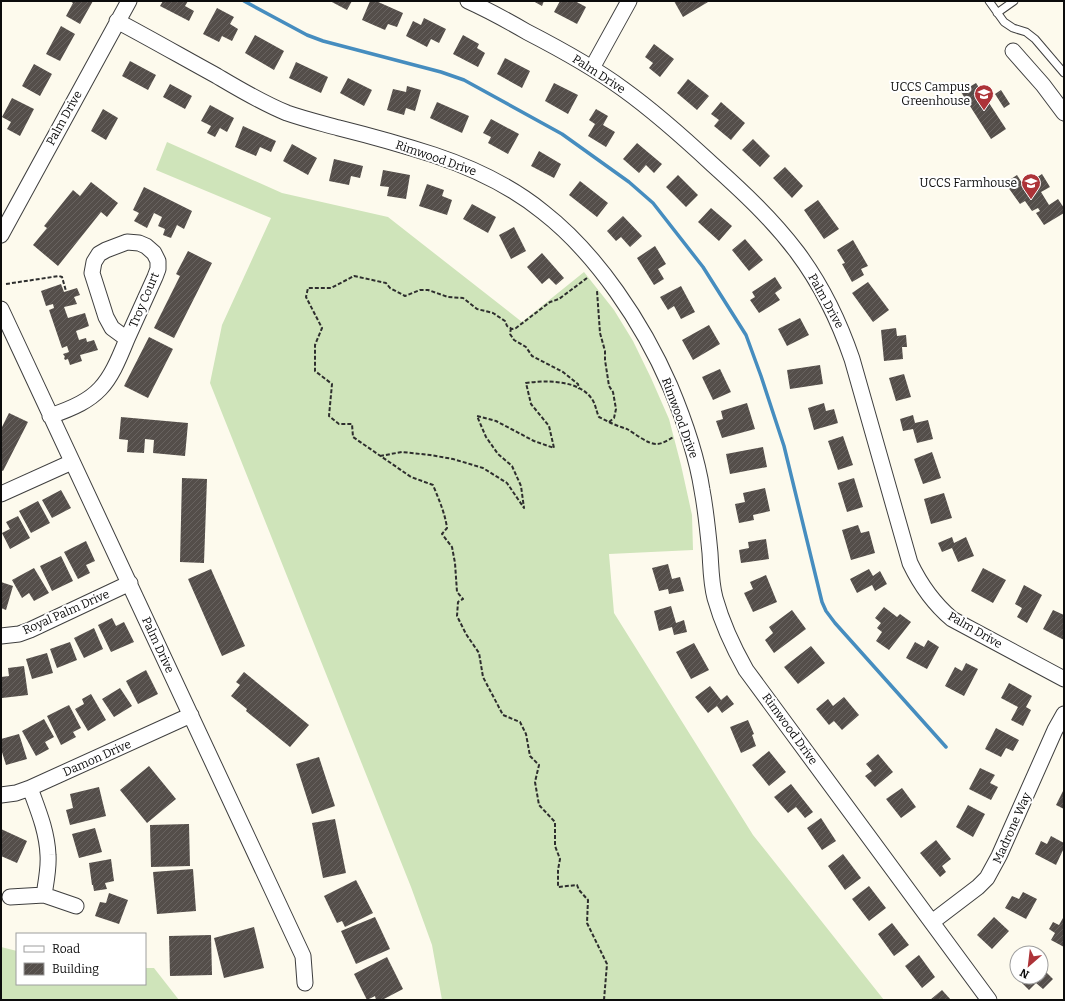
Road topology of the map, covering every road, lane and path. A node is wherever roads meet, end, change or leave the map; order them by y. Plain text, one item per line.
1 (128, 1) edge
2 (468, 1) edge
3 (629, 1) edge
4 (989, 1) edge
5 (1014, 1) edge
6 (997, 13) junction
7 (117, 21) junction
8 (1013, 51) dead end
9 (592, 68) junction
10 (1064, 73) edge
11 (1064, 113) edge
12 (7, 207) edge
13 (1, 235) edge
14 (587, 278) dead end
15 (6, 284) dead end
16 (66, 291) dead end
17 (597, 291) dead end
18 (1, 309) edge
19 (511, 328) junction
20 (127, 339) junction
21 (579, 389) junction
22 (50, 416) junction
23 (609, 422) junction
24 (674, 437) dead end
25 (380, 456) junction
26 (72, 462) junction
27 (1, 494) edge
28 (130, 583) junction
29 (1, 636) edge
30 (1064, 679) edge
31 (1064, 714) edge
32 (190, 715) junction
33 (30, 788) junction
34 (1, 795) edge
35 (44, 895) junction
36 (10, 897) dead end
37 (76, 906) dead end
38 (932, 922) junction
39 (305, 983) dead end
40 (604, 1000) edge
41 (989, 1000) edge

1 - 7 street, Palm Drive
2 - 9 street, Palm Drive
3 - 9 street
4 - 6 lane
5 - 6 lane
6 - 10 lane
7 - 12 street, Palm Drive
7 - 38 street, Rimwood Drive
8 - 11 street
9 - 30 street, Palm Drive
12 - 13 street, Palm Drive
14 - 19 path
15 - 16 path
17 - 23 path
18 - 22 street, Palm Drive
19 - 21 path
19 - 25 path
20 - 20 street, Troy Court
20 - 22 street, Troy Court
21 - 23 path
21 - 25 path
22 - 26 street, Palm Drive
23 - 24 path
25 - 40 path
26 - 27 street
26 - 28 street, Palm Drive
28 - 29 street, Royal Palm Drive
28 - 32 street, Palm Drive
31 - 38 street, Madrone Way
32 - 33 street, Damon Drive
32 - 39 street, Palm Drive
33 - 34 street, Damon Drive
33 - 35 street
35 - 36 street
35 - 37 street
38 - 41 street, Rimwood Drive

